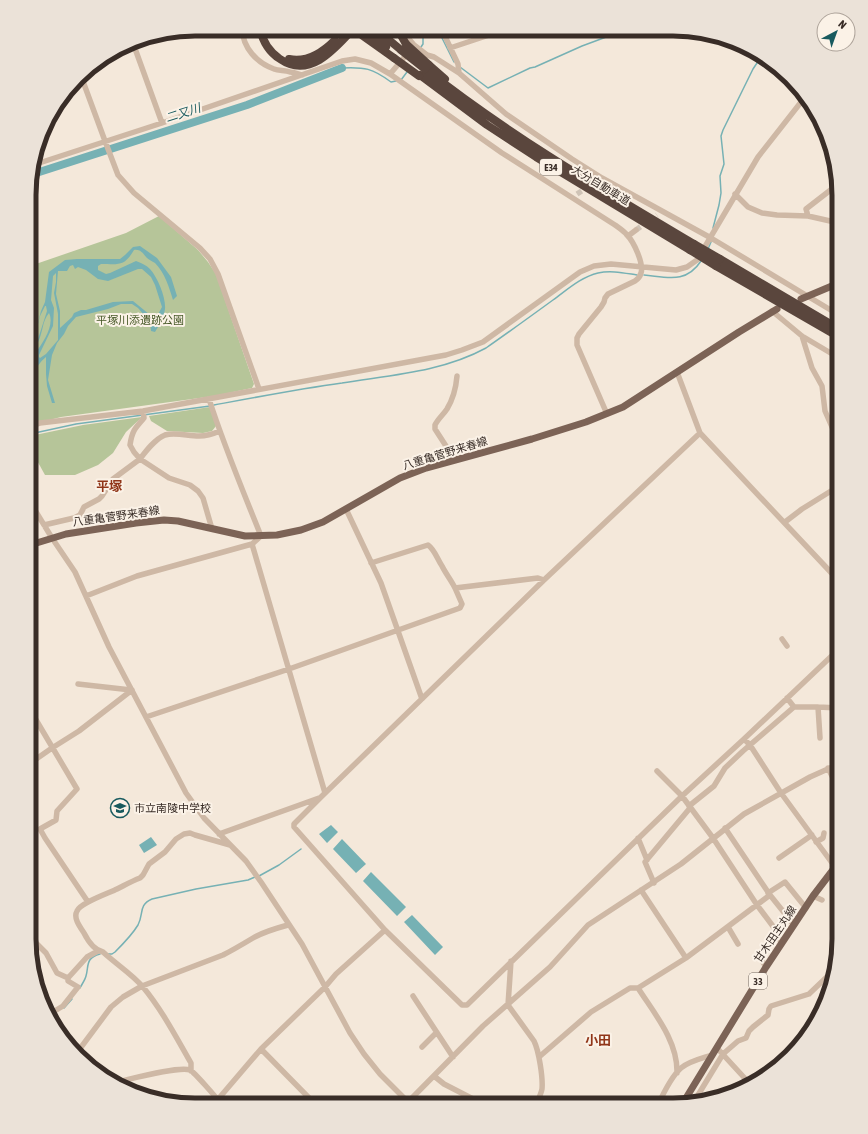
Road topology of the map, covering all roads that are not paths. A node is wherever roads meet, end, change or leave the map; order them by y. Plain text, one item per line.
1 (243, 36) edge
2 (263, 36) edge
3 (266, 36) edge
4 (339, 36) edge
5 (348, 36) edge
6 (370, 36) edge
7 (383, 36) edge
8 (398, 36) edge
9 (408, 36) edge
10 (445, 36) edge
11 (486, 36) edge
12 (414, 45) junction
13 (135, 48) edge
14 (450, 48) junction
15 (399, 52) junction
16 (458, 69) junction
17 (423, 73) junction
18 (390, 74) junction
19 (302, 75) junction
20 (83, 83) edge
21 (801, 102) edge
22 (162, 123) junction
23 (107, 147) junction
24 (39, 162) edge
25 (832, 189) edge
26 (736, 194) junction
27 (808, 216) junction
28 (832, 221) edge
29 (636, 230) tunnel mouth
30 (628, 236) junction
31 (711, 238) junction
32 (692, 247) junction
33 (718, 262) junction
34 (641, 267) junction
35 (832, 287) edge
36 (804, 297) junction
37 (775, 310) joint
38 (832, 311) edge
39 (832, 325) edge
40 (832, 333) edge
41 (802, 336) junction
42 (832, 354) edge
43 (677, 372) junction
44 (457, 376) dead end
45 (259, 389) junction
46 (210, 401) junction
47 (143, 411) junction
48 (607, 414) junction
49 (36, 425) edge
50 (832, 427) edge
51 (220, 431) junction
52 (700, 433) junction
53 (140, 459) junction
54 (455, 460) junction
55 (832, 490) edge
56 (346, 509) junction
57 (36, 511) edge
58 (785, 522) junction
59 (44, 524) junction
60 (212, 529) junction
61 (261, 536) junction
62 (52, 538) junction
63 (36, 544) edge
64 (252, 544) junction
65 (371, 563) junction
66 (832, 573) edge
67 (544, 580) junction
68 (455, 588) junction
69 (86, 596) junction
70 (397, 630) junction
71 (782, 639) dead end
72 (788, 646) dead end
73 (832, 656) edge
74 (289, 669) junction
75 (78, 684) dead end
76 (131, 690) junction
77 (787, 698) junction
78 (422, 699) junction
79 (818, 706) junction
80 (794, 707) junction
81 (832, 707) edge
82 (146, 718) junction
83 (36, 720) edge
84 (761, 723) junction
85 (768, 730) junction
86 (820, 738) dead end
87 (744, 740) junction
88 (738, 745) junction
89 (750, 745) junction
90 (52, 748) junction
91 (743, 751) junction
92 (36, 759) edge
93 (832, 767) edge
94 (828, 768) junction
95 (656, 771) dead end
96 (832, 774) edge
97 (781, 793) junction
98 (323, 795) junction
99 (682, 796) junction
100 (690, 807) junction
101 (725, 828) junction
102 (824, 833) dead end
103 (220, 834) junction
104 (812, 835) junction
105 (638, 838) junction
106 (713, 838) junction
107 (816, 842) junction
108 (231, 845) junction
109 (779, 858) dead end
110 (647, 860) junction
111 (832, 860) edge
112 (832, 871) edge
113 (654, 883) junction
114 (641, 890) junction
115 (769, 894) junction
116 (813, 896) junction
117 (822, 900) dead end
118 (88, 902) junction
119 (757, 905) junction
120 (806, 908) junction
121 (288, 924) junction
122 (794, 925) junction
123 (728, 927) junction
124 (385, 930) junction
125 (36, 943) edge
126 (781, 943) junction
127 (738, 944) dead end
128 (98, 951) junction
129 (758, 954) dead end
130 (686, 958) junction
131 (511, 961) junction
132 (766, 967) junction
133 (828, 976) edge
134 (68, 978) junction
135 (142, 986) junction
136 (325, 987) junction
137 (638, 988) junction
138 (413, 996) dead end
139 (508, 1005) junction
140 (54, 1012) edge
141 (436, 1033) junction
142 (422, 1047) dead end
143 (80, 1048) edge
144 (717, 1048) junction
145 (261, 1049) junction
146 (723, 1054) junction
147 (712, 1055) junction
148 (453, 1057) junction
149 (539, 1057) junction
150 (191, 1071) junction
151 (677, 1073) junction
152 (434, 1076) junction
153 (747, 1080) edge
154 (122, 1081) edge
155 (697, 1096) edge
156 (215, 1098) edge
157 (221, 1098) edge
158 (309, 1098) edge
159 (402, 1098) edge
160 (414, 1098) edge
161 (473, 1098) edge
162 (539, 1098) edge
163 (661, 1098) edge
164 (686, 1098) edge

1 - 19 street
2 - 5 highway
3 - 4 highway
6 - 15 highway, 大分自動車道 / E34
7 - 15 highway, 大分自動車道 / E34
8 - 15 highway
9 - 12 street
10 - 14 street
11 - 14 street
12 - 16 street
12 - 18 street
13 - 22 street
14 - 16 street
15 - 17 highway, 大分自動車道 / E34, bridge
15 - 17 highway, bridge
16 - 31 street
17 - 32 highway, 大分自動車道 / E34
17 - 32 highway, 大分自動車道 / E34
18 - 19 street
18 - 30 street
19 - 22 street
20 - 23 street
21 - 26 street
22 - 23 street
23 - 24 street
23 - 45 street
25 - 27 street
26 - 27 street
26 - 31 street
27 - 28 street
29 - 30 street
30 - 34 street
31 - 34 street
31 - 36 street
32 - 33 highway, 大分自動車道 / E34, bridge
33 - 39 highway, 大分自動車道 / E34
33 - 40 highway, 大分自動車道 / E34
34 - 45 street
34 - 48 street
35 - 36 main road
36 - 38 street
37 - 41 street
37 - 43 main road, 八重亀菅野来春線
41 - 42 street
41 - 50 street
43 - 48 main road, 八重亀菅野来春線
43 - 52 street
44 - 54 street
45 - 46 street
46 - 47 street
46 - 51 street
47 - 49 street
47 - 53 street
48 - 54 main road, 八重亀菅野来春線
51 - 53 street
51 - 61 street
52 - 58 street
52 - 67 street
53 - 59 street
53 - 60 street
54 - 56 main road, 八重亀菅野来春線
55 - 58 street
56 - 61 main road, 八重亀菅野来春線
56 - 65 street
57 - 59 street
58 - 66 street
59 - 62 street
60 - 61 main road, 八重亀菅野来春線
60 - 62 main road, 八重亀菅野来春線
61 - 64 street
62 - 63 main road, 八重亀菅野来春線
62 - 69 street
64 - 69 street
64 - 74 street
65 - 68 street
65 - 70 street
67 - 68 street
67 - 78 street
68 - 70 street
69 - 76 street
70 - 74 street
70 - 78 street
71 - 72 street
73 - 77 street
74 - 82 street
74 - 98 street
75 - 76 street
76 - 82 street
76 - 90 street
77 - 80 street
77 - 84 street
78 - 98 street
79 - 80 street
79 - 81 street
79 - 86 street
80 - 85 street
82 - 103 street
83 - 90 street
84 - 85 street
84 - 87 street
85 - 89 street
87 - 88 street
87 - 89 street
88 - 91 street
88 - 99 street
89 - 91 street
89 - 97 street
90 - 92 street
90 - 118 street
91 - 100 street
93 - 94 street
94 - 96 street
94 - 97 street
95 - 99 street
97 - 101 street
97 - 104 street
98 - 103 street
98 - 124 street
99 - 100 street
99 - 105 street
100 - 106 street
100 - 110 street
101 - 106 street
101 - 115 street
102 - 107 street
103 - 108 street
104 - 107 street
104 - 109 street
105 - 110 street
105 - 131 street
106 - 113 street
106 - 119 street
107 - 111 street
108 - 118 street
108 - 121 street
110 - 113 street
112 - 116 main road, 甘木田主丸線 / 33
113 - 114 street
114 - 130 street
114 - 139 street
115 - 119 street
115 - 120 street
115 - 122 street
116 - 117 street
116 - 120 main road, 甘木田主丸線 / 33
118 - 128 street
119 - 123 street
119 - 126 street
120 - 122 main road, 甘木田主丸線 / 33
121 - 135 street
121 - 136 street
122 - 126 main road, 甘木田主丸線 / 33
123 - 127 street
123 - 130 street
124 - 131 street
124 - 136 street
125 - 134 street
126 - 132 main road, 甘木田主丸線 / 33
128 - 134 street
128 - 135 street
129 - 132 street
130 - 137 street
131 - 139 street
132 - 144 main road, 甘木田主丸線 / 33
133 - 146 street
134 - 140 street
135 - 143 street
135 - 150 street
136 - 145 street
136 - 159 street
137 - 149 street
137 - 151 street
138 - 141 street
139 - 148 street
139 - 149 street
141 - 142 street
141 - 148 street
144 - 146 street
144 - 147 main road, 甘木田主丸線 / 33
145 - 157 street
145 - 158 street
146 - 153 street
146 - 155 street
147 - 151 street
147 - 164 main road, 甘木田主丸線 / 33
148 - 152 street
149 - 162 street
150 - 154 street
150 - 156 street
151 - 163 street
152 - 160 street
152 - 161 street

